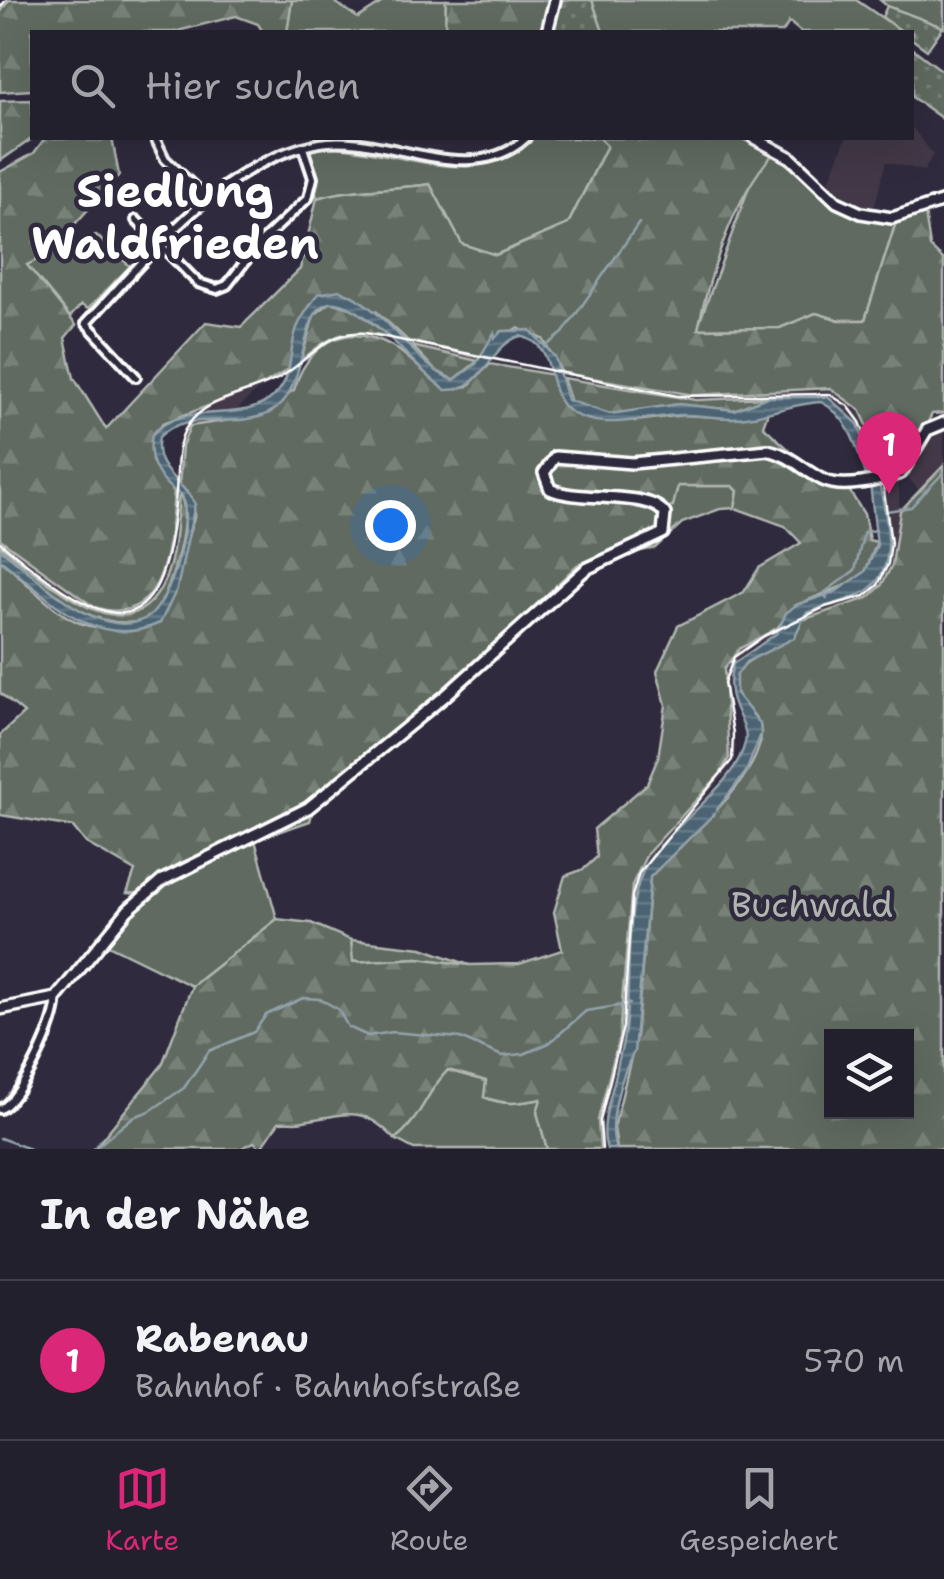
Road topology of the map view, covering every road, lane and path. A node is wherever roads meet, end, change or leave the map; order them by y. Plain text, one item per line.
1 (555, 0) edge
2 (548, 30) edge
3 (156, 140) edge
4 (523, 140) edge
5 (758, 140) edge
6 (304, 148) junction
7 (208, 200) junction
8 (944, 201) edge
9 (136, 220) dead end
10 (161, 247) junction
11 (136, 377) dead end
12 (944, 422) edge
13 (56, 998) junction
14 (0, 1009) edge
15 (0, 1109) edge

1 - 2 street
3 - 7 street
4 - 6 street
5 - 8 street
6 - 7 street
6 - 10 street
7 - 10 street
9 - 10 street
10 - 11 street
12 - 13 street
13 - 14 street
13 - 15 street

